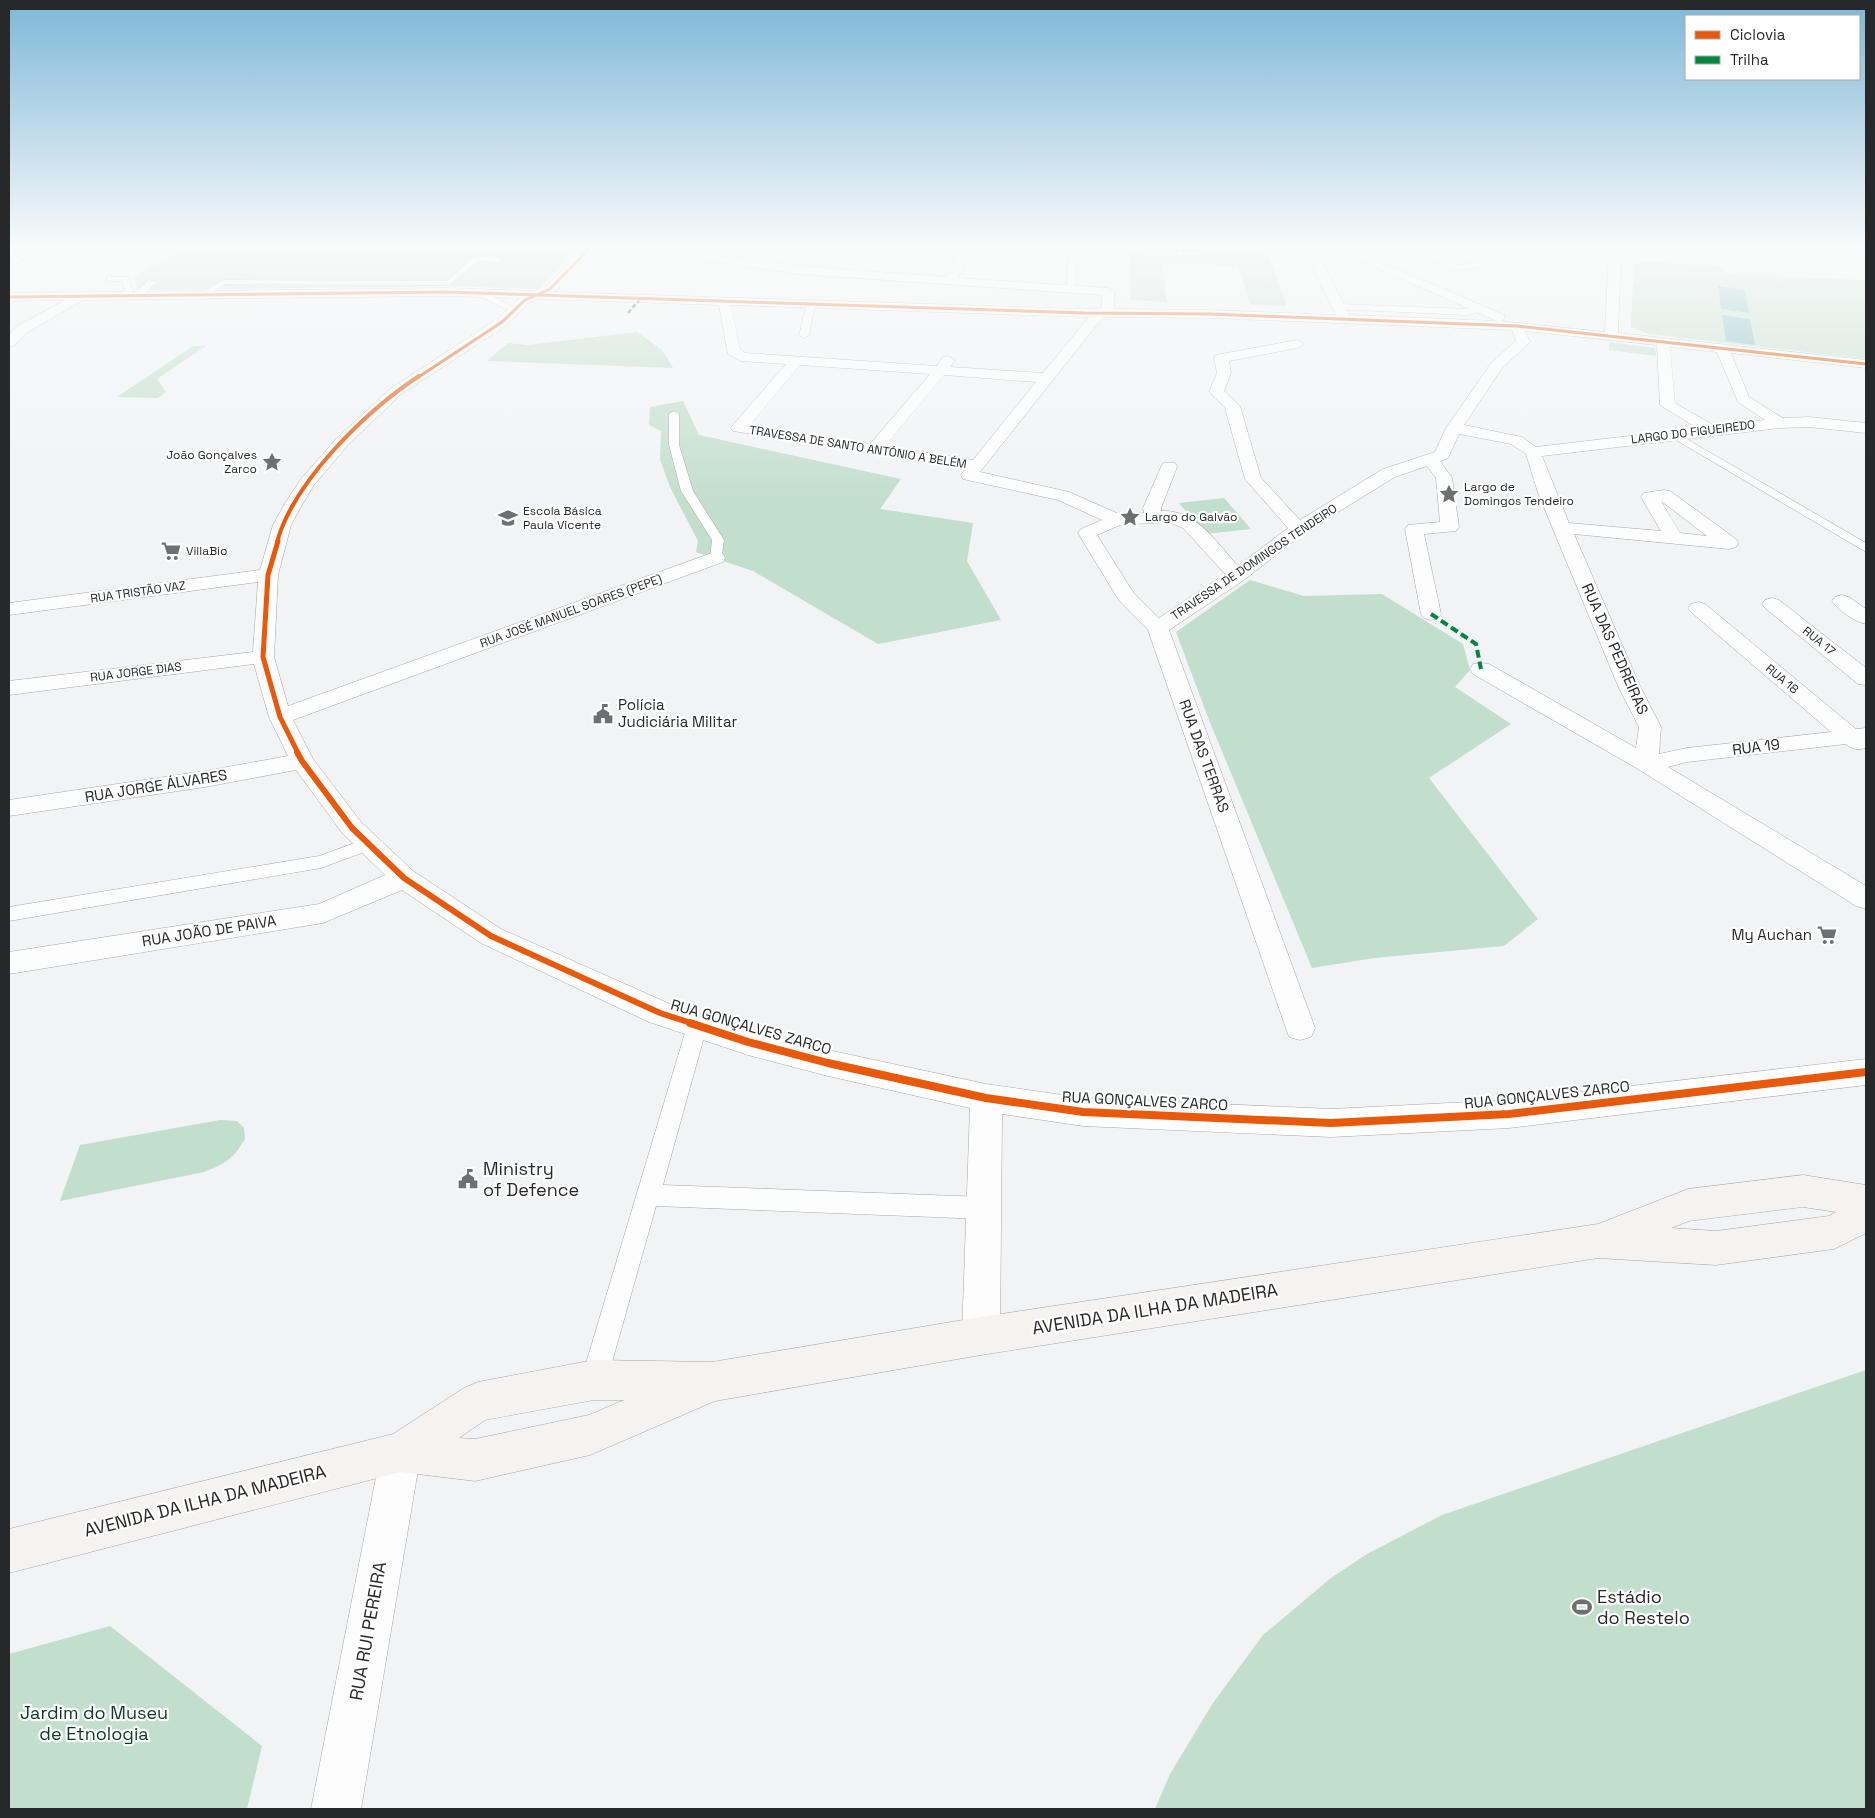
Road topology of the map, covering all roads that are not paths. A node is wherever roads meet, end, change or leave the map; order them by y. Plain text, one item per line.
1 (484, 334) edge
2 (730, 334) edge
3 (1082, 334) edge
4 (1520, 334) edge
5 (1599, 334) edge
6 (1611, 335) joint
7 (1664, 341) junction
8 (1301, 344) dead end
9 (1722, 347) junction
10 (953, 352) dead end
11 (798, 360) junction
12 (1866, 364) edge
13 (941, 370) junction
14 (1046, 378) junction
15 (674, 414) dead end
16 (1780, 423) junction
17 (1454, 428) junction
18 (1862, 429) edge
19 (1711, 430) junction
20 (1673, 434) junction
21 (874, 448) junction
22 (1533, 452) junction
23 (1431, 460) junction
24 (1170, 467) dead end
25 (973, 470) junction
26 (1153, 517) junction
27 (1117, 520) junction
28 (1562, 528) junction
29 (1298, 529) junction
30 (1674, 538) dead end
31 (1866, 548) edge
32 (716, 558) joint
33 (268, 575) junction
34 (1237, 576) junction
35 (1842, 601) dead end
36 (1772, 604) dead end
37 (1698, 608) dead end
38 (9, 609) edge
39 (1431, 614) dead end
40 (1866, 618) edge
41 (1158, 628) junction
42 (263, 657) junction
43 (1481, 669) dead end
44 (1866, 679) edge
45 (9, 688) edge
46 (280, 717) junction
47 (1861, 740) edge
48 (302, 761) junction
49 (1646, 764) junction
50 (9, 808) edge
51 (369, 844) junction
52 (404, 878) junction
53 (1866, 899) edge
54 (9, 914) edge
55 (9, 963) edge
56 (697, 1026) junction
57 (1300, 1028) dead end
58 (1866, 1072) edge
59 (986, 1098) junction
60 (648, 1195) junction
61 (1866, 1201) edge
62 (984, 1208) junction
63 (1866, 1214) edge
64 (1598, 1241) junction
65 (981, 1336) junction
66 (594, 1380) junction
67 (712, 1382) junction
68 (401, 1452) junction
69 (9, 1551) edge
70 (336, 1809) edge

1 - 33 street, RUA GONÇALVES ZARCO
2 - 11 street
3 - 14 street
4 - 17 street
5 - 6 street
6 - 7 street
7 - 9 street
7 - 19 street
8 - 29 street
9 - 12 street
9 - 16 street
10 - 13 street
11 - 13 street
11 - 21 street, TRAVESSA DE SANTO ANTÓNIO A BELÉM
13 - 14 street
13 - 21 street
14 - 25 street
15 - 32 lane, RUA JOSÉ MANUEL SOARES (PEPE)
16 - 18 street, LARGO DO FIGUEIREDO
16 - 19 street, LARGO DO FIGUEIREDO
17 - 22 street
17 - 23 street
19 - 20 street, LARGO DO FIGUEIREDO
20 - 22 street, LARGO DO FIGUEIREDO
20 - 31 lane
21 - 25 street, TRAVESSA DE SANTO ANTÓNIO A BELÉM
22 - 28 street, RUA DAS PEDREIRAS
23 - 29 street, TRAVESSA DE DOMINGOS TENDEIRO
23 - 39 street
24 - 26 street
25 - 27 street
26 - 27 street
26 - 34 street
27 - 41 street, RUA DAS TERRAS
28 - 30 street
28 - 49 street, RUA DAS PEDREIRAS
29 - 34 street, TRAVESSA DE DOMINGOS TENDEIRO
32 - 46 street, RUA JOSÉ MANUEL SOARES (PEPE)
33 - 38 street, RUA TRISTÃO VAZ
33 - 42 street, RUA GONÇALVES ZARCO
34 - 41 street, TRAVESSA DE DOMINGOS TENDEIRO
35 - 40 street
36 - 44 street, RUA 17
37 - 47 street, RUA 18
41 - 57 street, RUA DAS TERRAS
42 - 45 street, RUA JORGE DIAS
42 - 46 street, RUA GONÇALVES ZARCO
43 - 49 street
46 - 48 street, RUA GONÇALVES ZARCO
47 - 49 street, RUA 19
48 - 50 street, RUA JORGE ÁLVARES
48 - 51 street, RUA GONÇALVES ZARCO
49 - 53 street
51 - 52 street, RUA GONÇALVES ZARCO
51 - 54 lane
52 - 55 street, RUA JOÃO DE PAIVA
52 - 56 street, RUA GONÇALVES ZARCO
56 - 59 street, RUA GONÇALVES ZARCO
56 - 60 lane
58 - 59 street, RUA GONÇALVES ZARCO
59 - 62 street
60 - 62 lane
60 - 66 lane
61 - 64 main road, AVENIDA DA ILHA DA MADEIRA
62 - 65 street
63 - 64 main road, AVENIDA DA ILHA DA MADEIRA
64 - 65 main road, AVENIDA DA ILHA DA MADEIRA
65 - 67 main road, AVENIDA DA ILHA DA MADEIRA
66 - 67 main road, AVENIDA DA ILHA DA MADEIRA
66 - 68 main road, AVENIDA DA ILHA DA MADEIRA
67 - 68 main road, AVENIDA DA ILHA DA MADEIRA
68 - 69 main road, AVENIDA DA ILHA DA MADEIRA
68 - 70 street, RUA RUI PEREIRA

